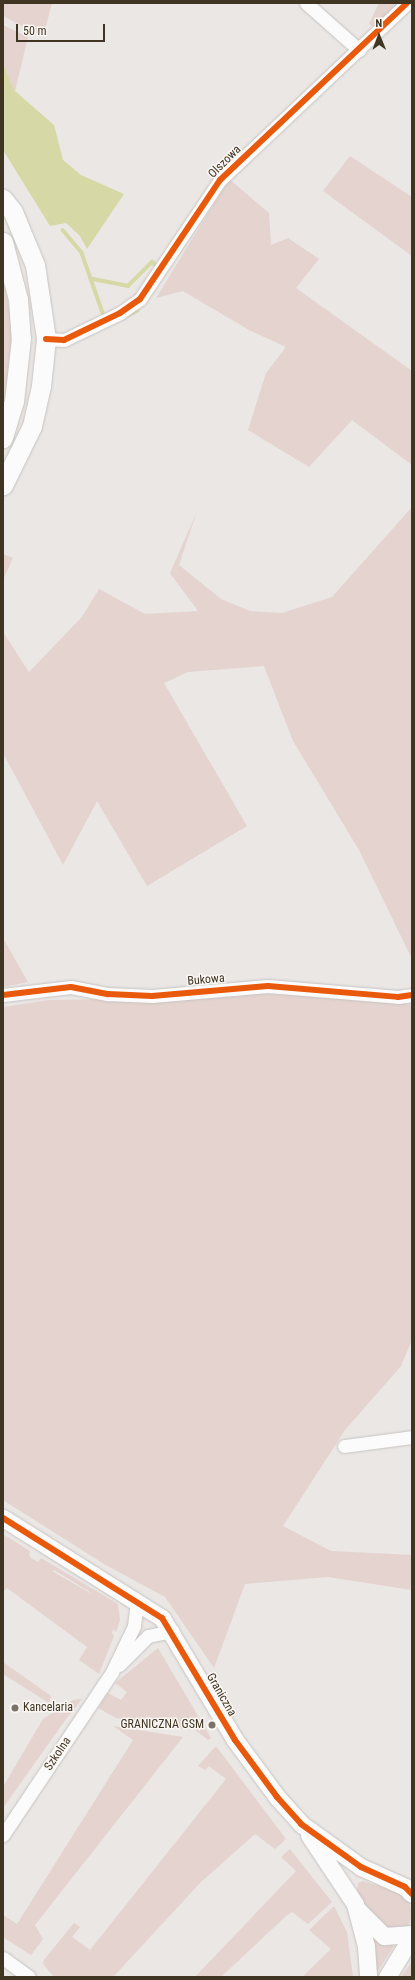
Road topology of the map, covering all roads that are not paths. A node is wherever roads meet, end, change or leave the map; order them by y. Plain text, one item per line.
1 (306, 3) edge
2 (406, 3) edge
3 (359, 50) junction
4 (3, 199) edge
5 (3, 242) edge
6 (8, 282) edge
7 (46, 339) junction
8 (3, 438) edge
9 (3, 485) edge
10 (3, 995) edge
11 (412, 995) edge
12 (412, 1437) edge
13 (344, 1446) dead end
14 (3, 1518) edge
15 (137, 1600) junction
16 (172, 1631) junction
17 (112, 1672) junction
18 (301, 1824) junction
19 (3, 1835) edge
20 (361, 1867) junction
21 (390, 1880) junction
22 (412, 1881) edge
23 (342, 1883) junction
24 (412, 1894) edge
25 (356, 1907) junction
26 (412, 1935) edge
27 (3, 1958) edge
28 (29, 1977) edge
29 (368, 1977) edge
30 (387, 1977) edge

1 - 3 street
2 - 3 street, Olszowa
3 - 7 street, Olszowa
4 - 7 main road
5 - 6 main road
6 - 8 main road
7 - 9 main road
10 - 11 street, Bukowa
12 - 13 street
14 - 15 street, Graniczna
15 - 16 street, Graniczna
15 - 17 street, Szkolna
16 - 17 street, Szkolna
16 - 18 street, Graniczna
17 - 19 street, Szkolna
18 - 20 street, Graniczna
18 - 23 street
20 - 21 street, Graniczna
20 - 23 street
21 - 22 street
21 - 24 street, Graniczna
23 - 25 street
25 - 26 street
25 - 29 street
26 - 30 street
27 - 28 street

